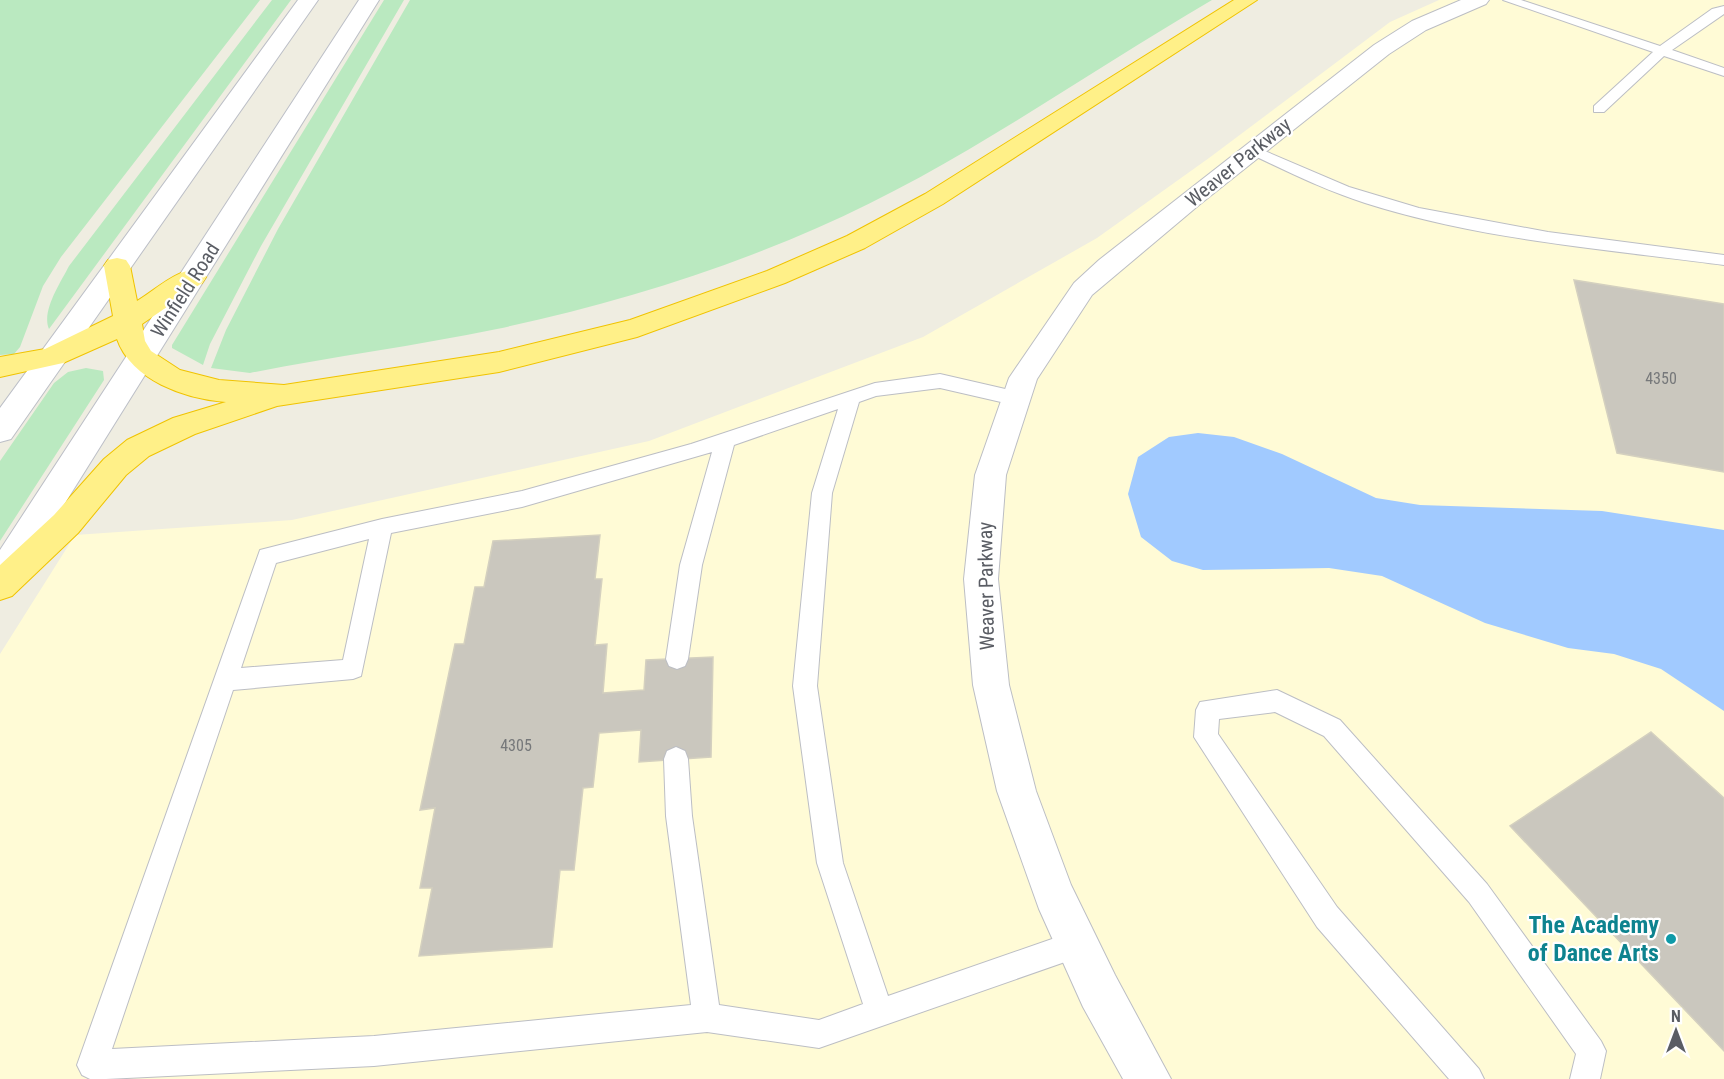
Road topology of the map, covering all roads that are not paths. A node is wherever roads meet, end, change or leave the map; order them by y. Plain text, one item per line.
1 (308, 0) edge
2 (369, 0) edge
3 (1247, 0) edge
4 (1479, 0) edge
5 (1509, 0) edge
6 (1724, 10) edge
7 (1661, 52) junction
8 (1724, 72) edge
9 (1599, 109) dead end
10 (1253, 150) junction
11 (1724, 260) edge
12 (117, 266) junction
13 (193, 277) junction
14 (125, 321) junction
15 (54, 354) junction
16 (141, 358) junction
17 (0, 367) edge
18 (284, 396) junction
19 (1014, 398) junction
20 (851, 399) junction
21 (0, 431) edge
22 (725, 441) junction
23 (382, 527) junction
24 (0, 578) edge
25 (0, 586) edge
26 (677, 659) dead end
27 (225, 680) junction
28 (676, 759) dead end
29 (1075, 945) junction
30 (880, 1013) junction
31 (707, 1018) junction
32 (1148, 1079) edge
33 (1469, 1079) edge
34 (1585, 1079) edge

1 - 12 street
2 - 13 street, Winfield Road
3 - 18 highway
4 - 10 street, Weaver Parkway
5 - 7 lane
6 - 7 lane
7 - 8 lane
7 - 9 lane
10 - 11 lane
10 - 19 street, Weaver Parkway
12 - 14 highway
12 - 15 street
13 - 14 highway
13 - 16 street, Winfield Road
14 - 15 highway
14 - 16 highway
15 - 17 highway
15 - 21 street
16 - 18 highway
16 - 24 street, Winfield Road
18 - 25 highway
19 - 20 lane
19 - 29 street, Weaver Parkway
20 - 22 lane
20 - 30 lane
22 - 23 lane
22 - 26 lane
23 - 27 lane
23 - 27 lane
27 - 31 lane
28 - 31 lane
29 - 30 lane
29 - 32 street, Weaver Parkway
30 - 31 lane
33 - 34 lane

